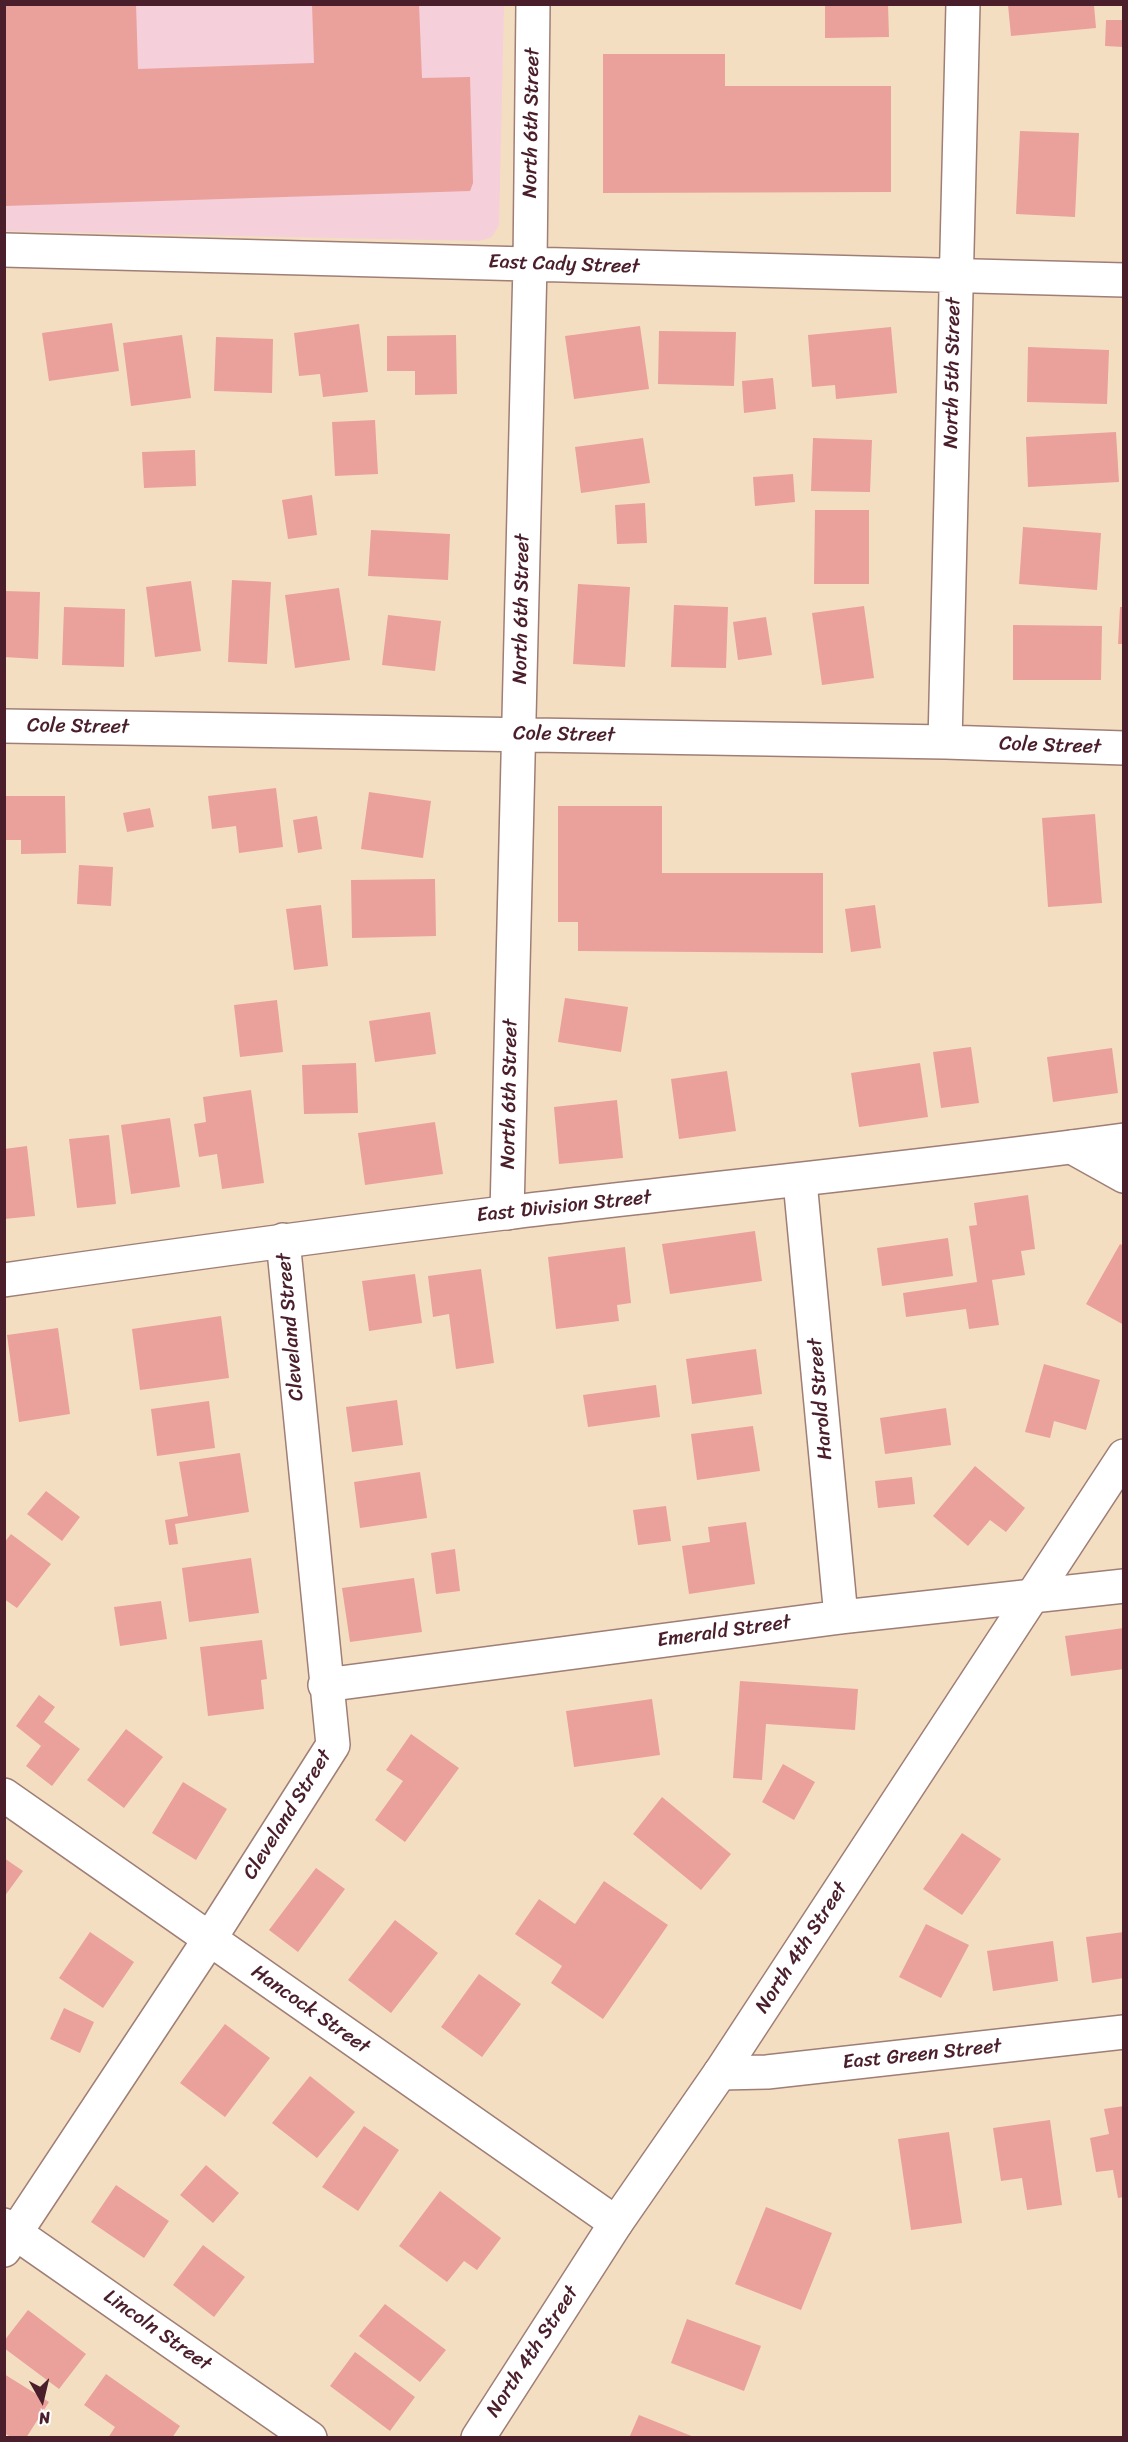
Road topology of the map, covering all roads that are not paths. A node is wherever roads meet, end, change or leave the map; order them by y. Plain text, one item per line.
1 (533, 4) edge
2 (963, 4) edge
3 (4, 250) edge
4 (530, 264) junction
5 (956, 276) junction
6 (1124, 280) edge
7 (4, 726) edge
8 (519, 734) junction
9 (945, 742) junction
10 (1124, 748) edge
11 (1124, 1140) edge
12 (1072, 1147) junction
13 (1124, 1176) edge
14 (800, 1181) junction
15 (507, 1213) junction
16 (283, 1240) junction
17 (4, 1280) edge
18 (1124, 1456) edge
19 (1124, 1586) edge
20 (1032, 1597) junction
21 (841, 1617) junction
22 (325, 1685) junction
23 (4, 1795) edge
24 (209, 1940) junction
25 (1124, 2032) edge
26 (720, 2073) junction
27 (616, 2223) junction
28 (8, 2236) edge
29 (310, 2438) edge
30 (478, 2438) edge

1 - 4 street, North 6th Street
2 - 5 street, North 5th Street
3 - 4 street, East Cady Street
4 - 5 street, East Cady Street
4 - 8 street, North 6th Street
5 - 6 street, East Cady Street
5 - 9 street, North 5th Street
7 - 8 street, Cole Street
8 - 9 street, Cole Street
8 - 15 street, North 6th Street
9 - 10 street, Cole Street
11 - 12 street, East Division Street
12 - 13 street
12 - 14 street, East Division Street
14 - 15 street, East Division Street
14 - 21 street, Harold Street
15 - 16 street, East Division Street
16 - 17 street, East Division Street
16 - 22 street, Cleveland Street
18 - 20 street, North 4th Street
19 - 20 street, Emerald Street
20 - 21 street, Emerald Street
20 - 26 street, North 4th Street
21 - 22 street, Emerald Street
22 - 24 street, Cleveland Street
23 - 24 street, Hancock Street
24 - 27 street, Hancock Street
24 - 28 street, Cleveland Street
25 - 26 street, East Green Street
26 - 27 street, North 4th Street
27 - 30 street, North 4th Street
28 - 29 street, Lincoln Street

